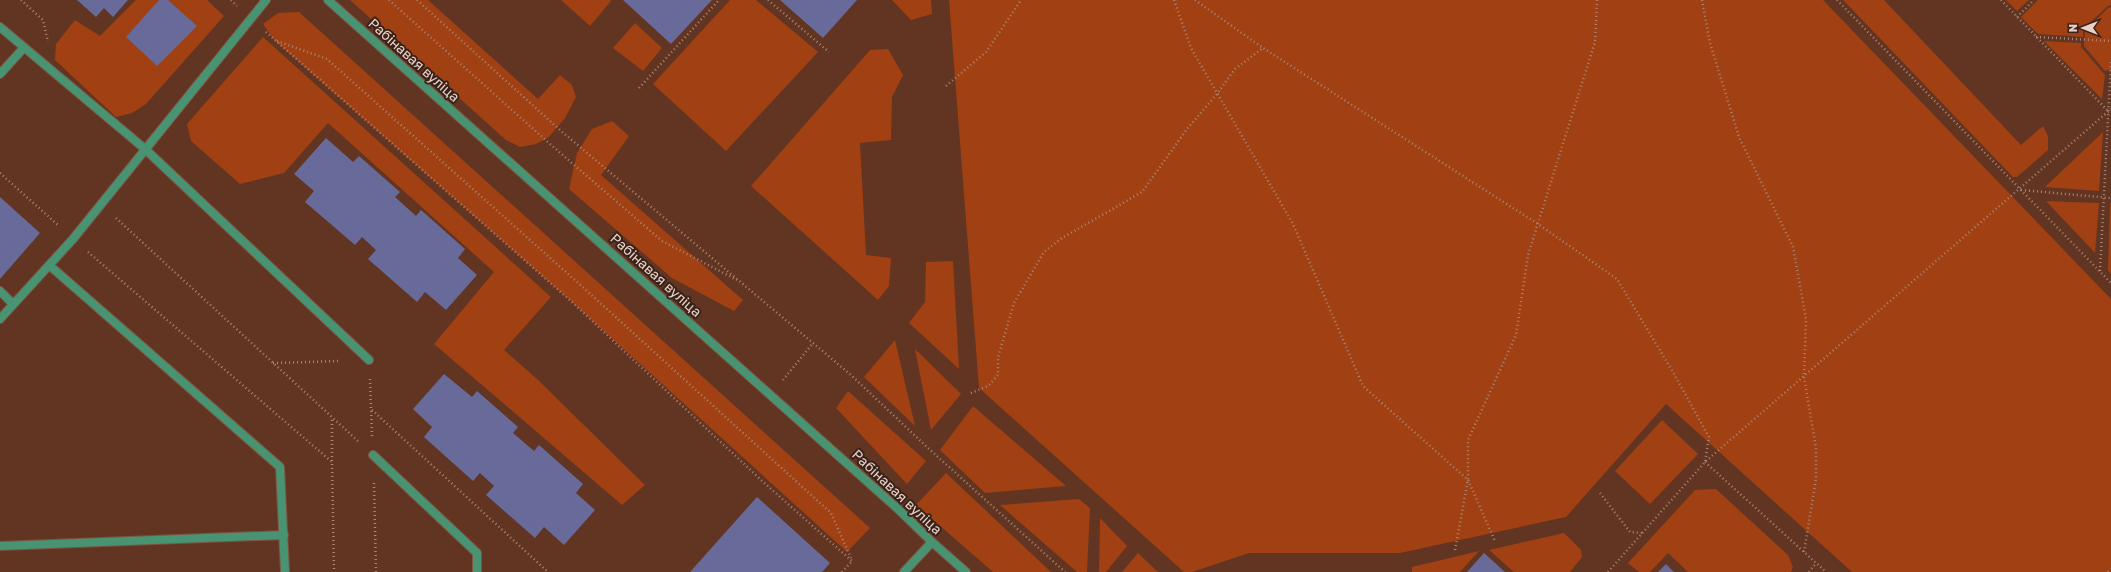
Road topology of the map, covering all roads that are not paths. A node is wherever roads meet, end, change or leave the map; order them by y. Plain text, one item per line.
1 (266, 0) edge
2 (328, 0) edge
3 (0, 27) edge
4 (20, 52) dead end
5 (0, 74) edge
6 (145, 149) junction
7 (48, 265) junction
8 (0, 292) edge
9 (13, 304) junction
10 (0, 319) edge
11 (369, 360) road end
12 (373, 455) road end
13 (284, 535) junction
14 (932, 542) junction
15 (0, 546) edge
16 (285, 572) edge
17 (477, 572) edge
18 (904, 572) edge
19 (966, 572) edge

1 - 6 street
2 - 14 street, Рабінавая вуліца
3 - 6 street
4 - 5 street
6 - 7 street
6 - 11 street
7 - 9 street
7 - 13 street
8 - 9 street
9 - 10 street
12 - 17 street
13 - 15 street
13 - 16 street
14 - 18 street
14 - 19 street, Рабінавая вуліца

